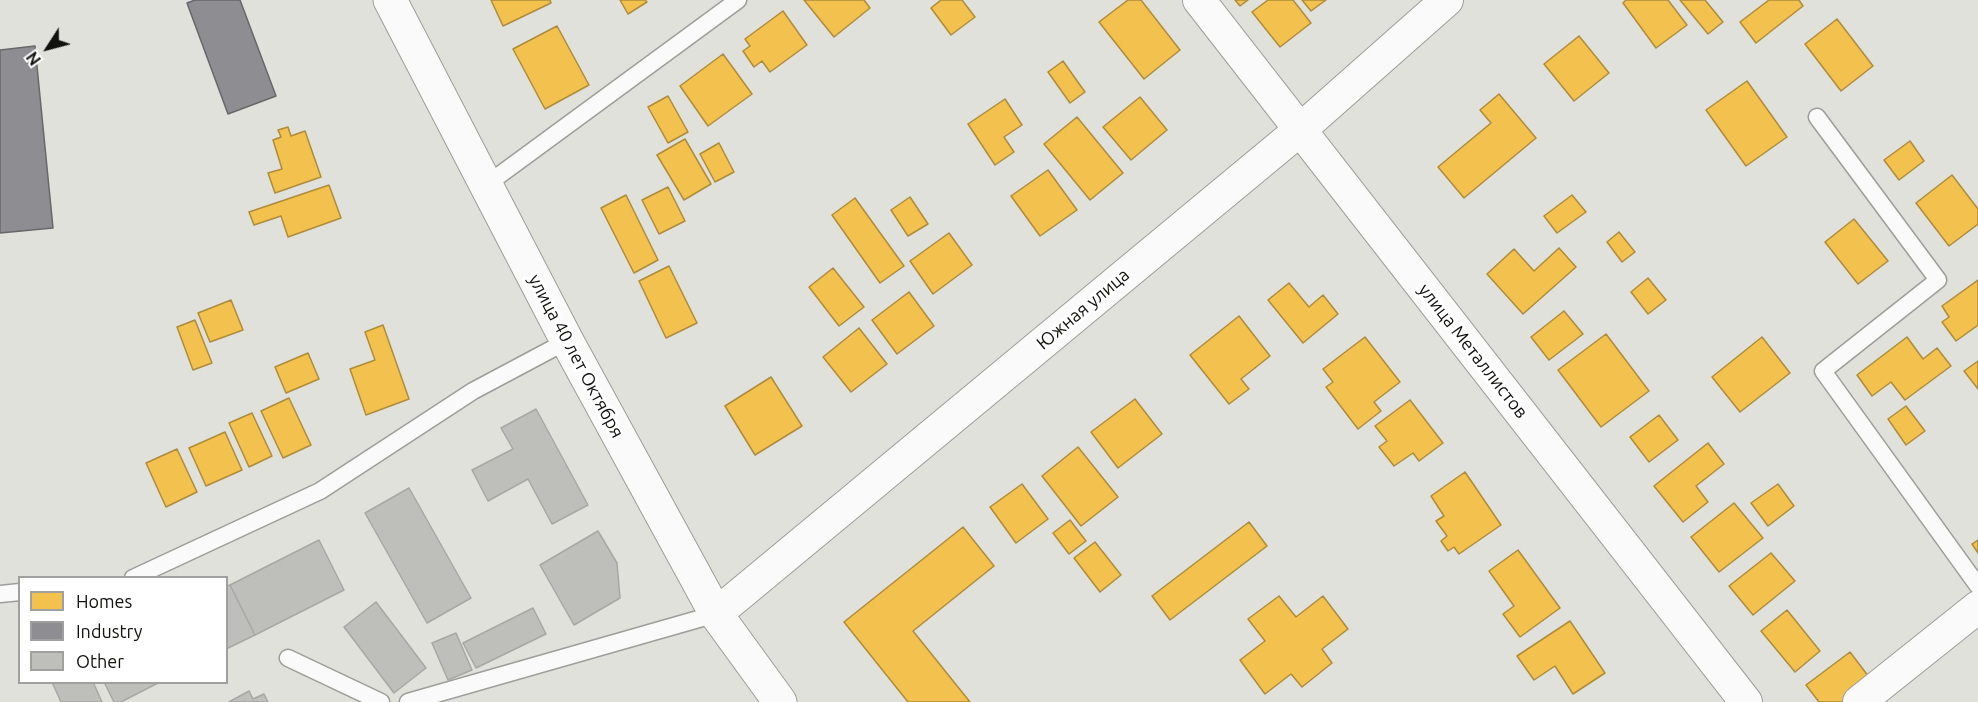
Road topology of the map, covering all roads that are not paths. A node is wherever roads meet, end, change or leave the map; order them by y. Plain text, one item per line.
1 (390, 0) edge
2 (738, 0) edge
3 (1199, 0) edge
4 (1447, 0) edge
5 (1817, 117) dead end
6 (1301, 129) junction
7 (486, 185) junction
8 (567, 340) junction
9 (137, 576) edge
10 (1978, 586) edge
11 (18, 592) edge
12 (0, 594) edge
13 (1978, 607) edge
14 (716, 614) junction
15 (288, 658) dead end
16 (381, 702) edge
17 (408, 702) edge
18 (780, 702) edge
19 (1746, 702) edge
20 (1858, 702) edge

1 - 7 street, улица 40 лет Октября
2 - 7 lane
3 - 6 street, улица Металлистов
4 - 6 street, Южная улица
5 - 10 lane
6 - 14 street, Южная улица
6 - 19 street, улица Металлистов
7 - 8 street, улица 40 лет Октября
8 - 9 lane
8 - 14 street, улица 40 лет Октября
11 - 12 lane
13 - 20 street
14 - 17 lane
14 - 18 street, улица 40 лет Октября
15 - 16 lane

